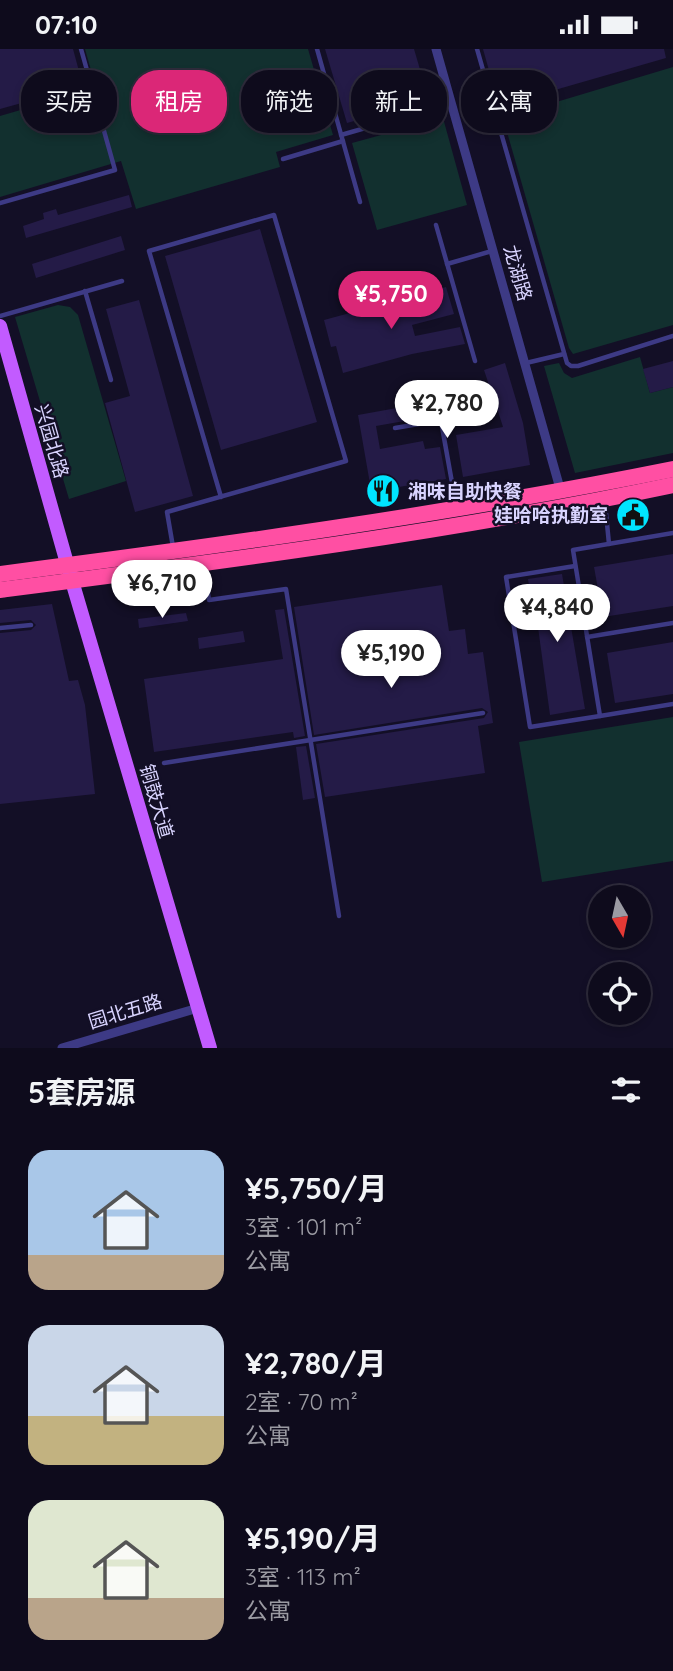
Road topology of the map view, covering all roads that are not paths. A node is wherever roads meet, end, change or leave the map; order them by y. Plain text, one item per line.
1 (81, 49) edge
2 (317, 49) edge
3 (436, 49) edge
4 (477, 49) edge
5 (351, 132) edge
6 (341, 135) junction
7 (343, 141) junction
8 (283, 159) dead end
9 (360, 202) dead end
10 (0, 203) edge
11 (436, 225) dead end
12 (493, 251) junction
13 (447, 264) junction
14 (122, 281) dead end
15 (85, 291) junction
16 (0, 316) edge
17 (0, 326) edge
18 (673, 336) edge
19 (564, 354) junction
20 (475, 361) dead end
21 (526, 363) junction
22 (111, 380) dead end
23 (484, 413) dead end
24 (441, 421) junction
25 (395, 428) dead end
26 (673, 469) edge
27 (673, 485) edge
28 (221, 497) junction
29 (563, 499) junction
30 (604, 499) junction
31 (456, 509) junction
32 (673, 533) edge
33 (609, 544) junction
34 (173, 552) junction
35 (203, 564) junction
36 (575, 566) junction
37 (69, 573) junction
38 (0, 574) edge
39 (0, 590) edge
40 (673, 623) edge
41 (32, 625) dead end
42 (0, 628) edge
43 (587, 638) junction
44 (673, 704) edge
45 (483, 713) dead end
46 (600, 716) junction
47 (310, 740) junction
48 (164, 763) dead end
49 (339, 916) dead end
50 (198, 1008) junction
51 (62, 1048) edge
52 (209, 1048) edge

1 - 10 lane
2 - 6 lane
3 - 12 street, 龙湖路
4 - 19 lane
5 - 6 lane
6 - 7 lane
7 - 8 lane
7 - 9 lane
11 - 13 lane
12 - 13 lane
12 - 21 street, 龙湖路
13 - 20 lane
14 - 15 lane
15 - 16 lane
15 - 22 lane
17 - 37 main road, 兴园北路
18 - 19 lane
19 - 21 lane
21 - 29 street, 龙湖路
23 - 24 lane
24 - 25 lane
24 - 31 lane
26 - 29 highway
27 - 30 highway
28 - 28 lane
28 - 34 lane
29 - 30 highway
29 - 31 highway
29 - 35 highway
30 - 33 lane
31 - 34 highway
32 - 33 lane
33 - 36 lane
34 - 37 highway
35 - 37 highway
35 - 47 lane
36 - 43 lane
36 - 46 lane
37 - 38 highway
37 - 39 highway
37 - 50 main road, 铜鼓大道
40 - 43 lane
41 - 42 lane
43 - 46 lane
44 - 46 lane
45 - 47 lane
47 - 48 lane
47 - 49 lane
50 - 51 street, 园北五路
50 - 52 main road, 铜鼓大道

